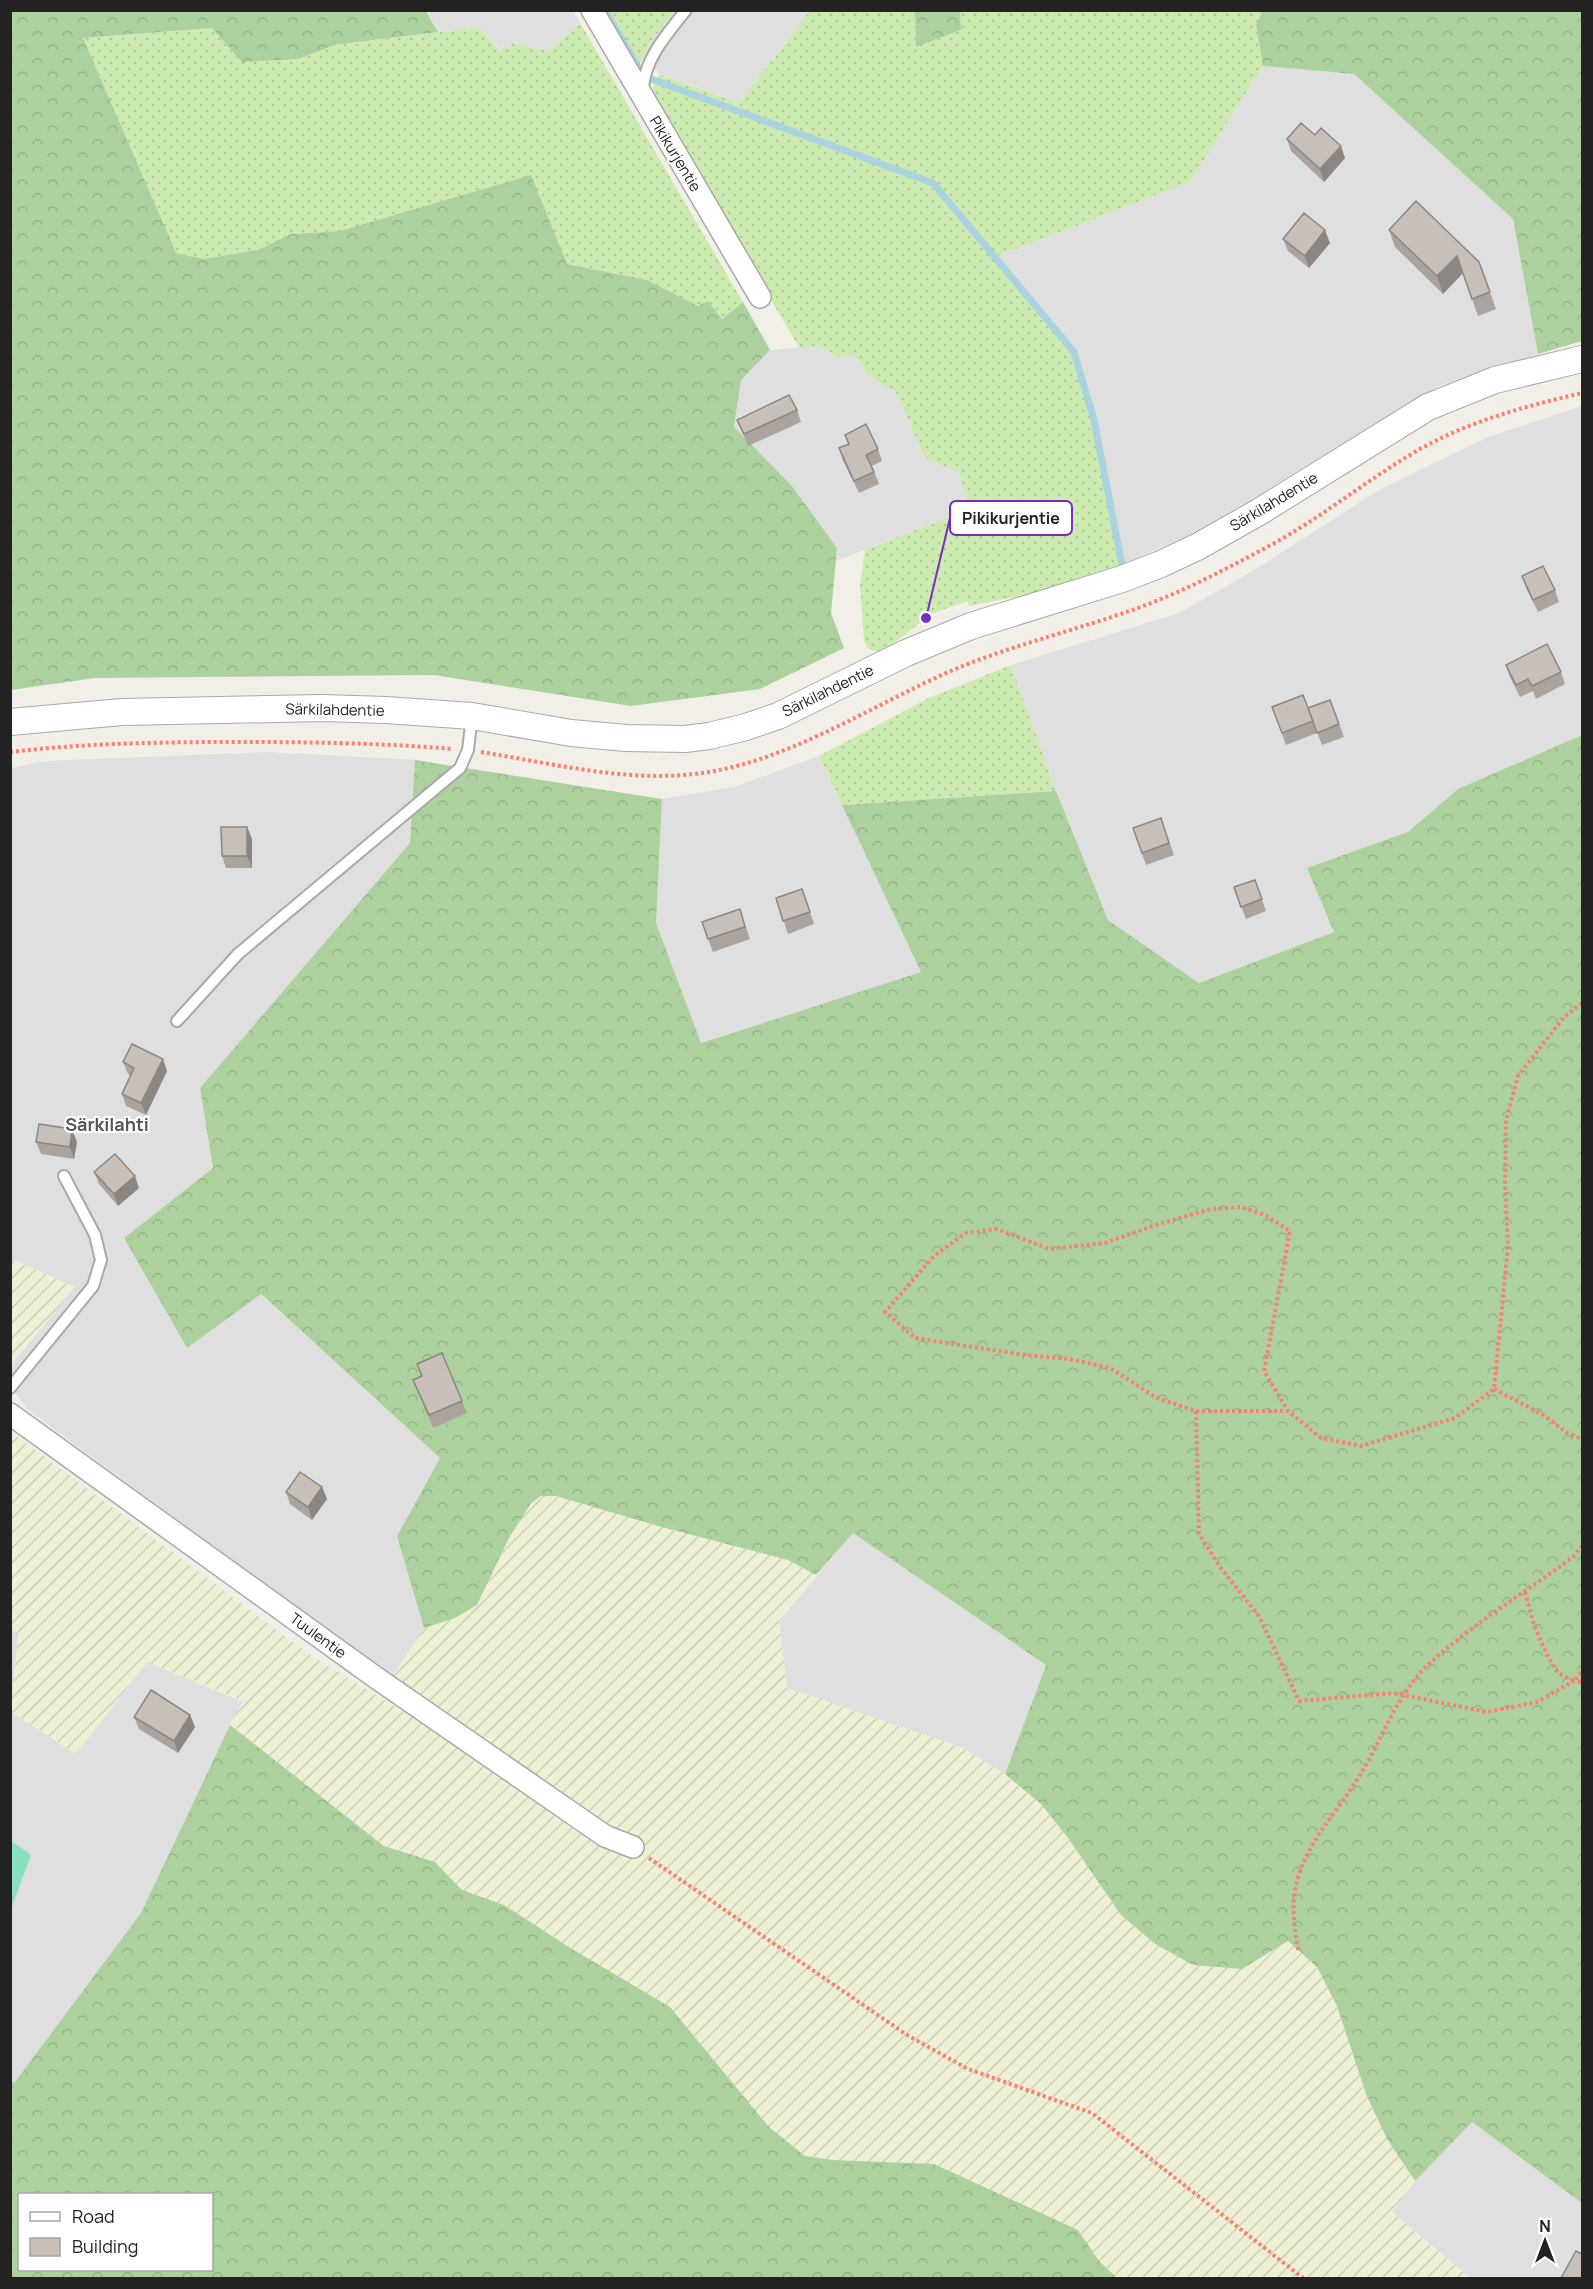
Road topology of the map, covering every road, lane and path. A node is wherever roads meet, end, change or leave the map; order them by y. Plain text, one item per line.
1 (592, 10) edge
2 (686, 10) edge
3 (643, 99) junction
4 (760, 297) dead end
5 (1582, 360) edge
6 (1582, 393) edge
7 (472, 716) junction
8 (10, 722) edge
9 (468, 750) junction
10 (10, 752) edge
11 (1582, 1003) edge
12 (177, 1021) dead end
13 (64, 1176) dead end
14 (10, 1388) edge
15 (1494, 1389) junction
16 (1196, 1411) junction
17 (1288, 1411) junction
18 (10, 1414) edge
19 (1582, 1439) edge
20 (1582, 1546) edge
21 (1525, 1592) junction
22 (1582, 1671) edge
23 (1574, 1681) junction
24 (1582, 1683) edge
25 (1405, 1695) junction
26 (633, 1847) joint
27 (1298, 1950) dead end
28 (1303, 2278) edge

1 - 3 street, Pikikurjentie
2 - 3 lane
3 - 4 street, Pikikurjentie
5 - 7 street, Särkilahdentie
6 - 9 path
7 - 8 street, Särkilahdentie
7 - 9 lane
9 - 10 path
9 - 12 lane
11 - 15 path
13 - 14 lane
15 - 17 path
15 - 19 path
16 - 17 path
16 - 17 path
16 - 25 path
18 - 26 street, Tuulentie
20 - 21 path
21 - 23 path
21 - 25 path
22 - 23 path
23 - 24 path
23 - 25 path
25 - 27 path
26 - 28 path

